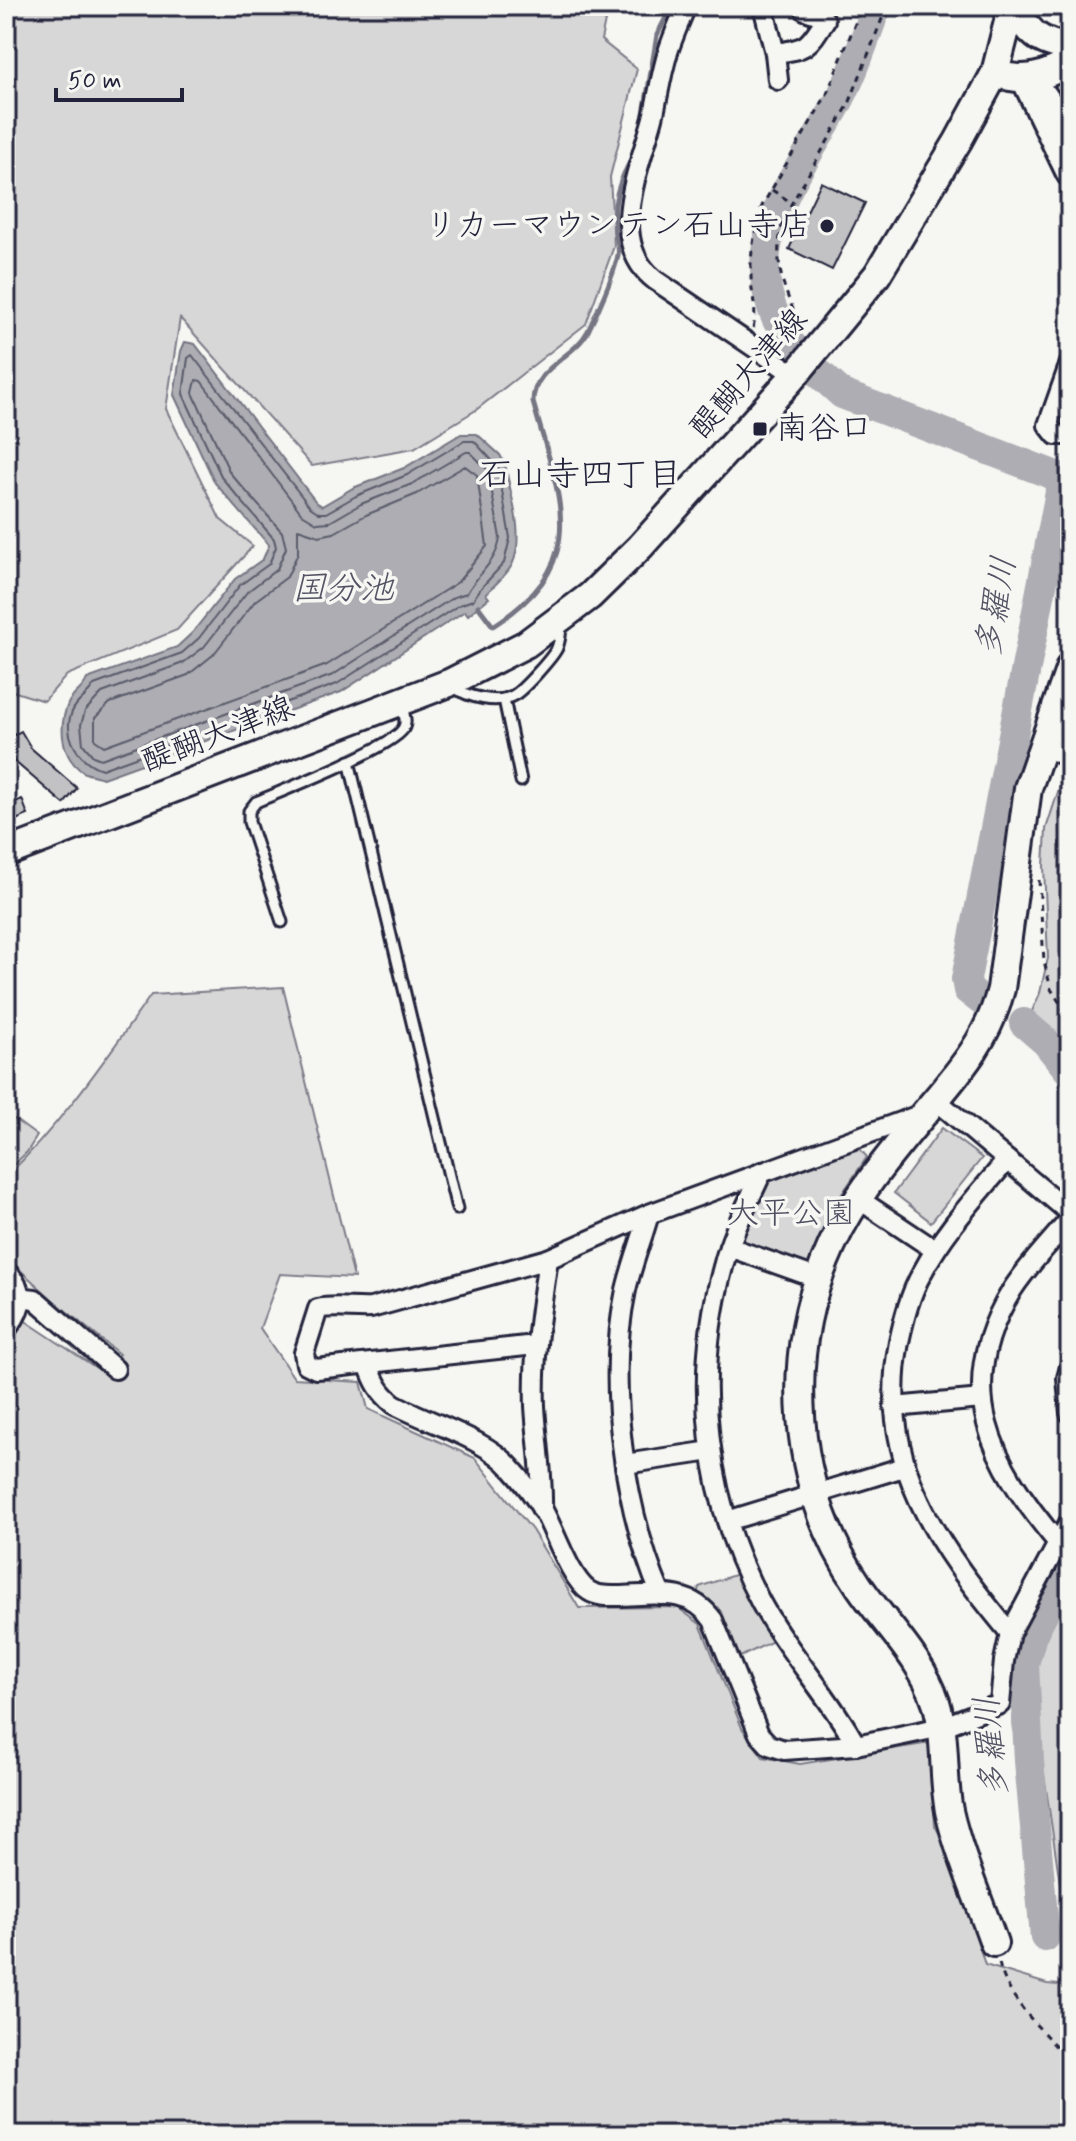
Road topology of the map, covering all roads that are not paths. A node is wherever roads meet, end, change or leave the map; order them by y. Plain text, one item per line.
1 (686, 6) edge
2 (763, 6) edge
3 (1013, 6) edge
4 (805, 10) dead end
5 (1070, 47) edge
6 (775, 53) junction
7 (1070, 63) edge
8 (995, 73) junction
9 (1025, 79) junction
10 (778, 80) dead end
11 (1070, 128) edge
12 (1070, 173) edge
13 (1070, 363) edge
14 (795, 375) junction
15 (1070, 435) edge
16 (561, 620) junction
17 (1070, 667) edge
18 (449, 683) junction
19 (504, 699) junction
20 (400, 702) junction
21 (1041, 745) junction
22 (1070, 759) edge
23 (349, 761) junction
24 (521, 781) dead end
25 (6, 853) edge
26 (282, 922) dead end
27 (930, 1107) junction
28 (843, 1144) junction
29 (1007, 1160) junction
30 (884, 1162) junction
31 (762, 1172) junction
32 (857, 1198) junction
33 (457, 1209) dead end
34 (649, 1214) junction
35 (1070, 1216) edge
36 (729, 1247) junction
37 (935, 1250) junction
38 (548, 1259) junction
39 (819, 1279) junction
40 (12, 1287) edge
41 (6, 1323) edge
42 (535, 1345) junction
43 (368, 1364) junction
44 (1070, 1367) edge
45 (115, 1369) dead end
46 (982, 1399) junction
47 (894, 1407) junction
48 (1070, 1413) edge
49 (711, 1451) junction
50 (625, 1464) junction
51 (904, 1467) junction
52 (815, 1492) junction
53 (542, 1510) junction
54 (727, 1521) junction
55 (1070, 1521) edge
56 (1058, 1543) junction
57 (661, 1595) junction
58 (1010, 1633) junction
59 (942, 1727) junction
60 (856, 1745) junction
61 (994, 1943) road end

1 - 14 street
2 - 6 street
3 - 5 main road
3 - 8 main road, 醍醐大津線
4 - 6 street
6 - 10 street
7 - 9 main road
8 - 9 main road
8 - 14 main road, 醍醐大津線
9 - 11 street
9 - 12 main road
13 - 15 street
14 - 16 main road, 醍醐大津線
16 - 18 main road, 醍醐大津線
16 - 19 lane
17 - 21 main road
18 - 19 lane
18 - 20 main road, 醍醐大津線
19 - 24 lane
20 - 23 lane
20 - 25 main road, 醍醐大津線
21 - 22 street
21 - 27 main road
23 - 26 lane
23 - 33 lane
27 - 28 street
27 - 29 street
27 - 30 main road
28 - 30 street
28 - 31 street
29 - 35 street
29 - 37 street
30 - 32 main road
31 - 34 street
31 - 36 street
32 - 37 street
32 - 39 main road
34 - 38 street
34 - 50 street
35 - 46 street
36 - 39 street
36 - 49 street
37 - 47 street
38 - 42 street
38 - 43 street
39 - 52 main road
40 - 41 main road
40 - 45 street
42 - 43 street
42 - 53 street
43 - 53 street
44 - 48 street
46 - 47 street
46 - 56 street
47 - 51 street
49 - 50 street
49 - 54 street
50 - 57 street
51 - 52 street
51 - 58 street
52 - 54 street
52 - 59 main road
53 - 57 street
54 - 60 street
55 - 56 street
56 - 58 street
57 - 60 street
58 - 59 street
59 - 60 street
59 - 61 main road

